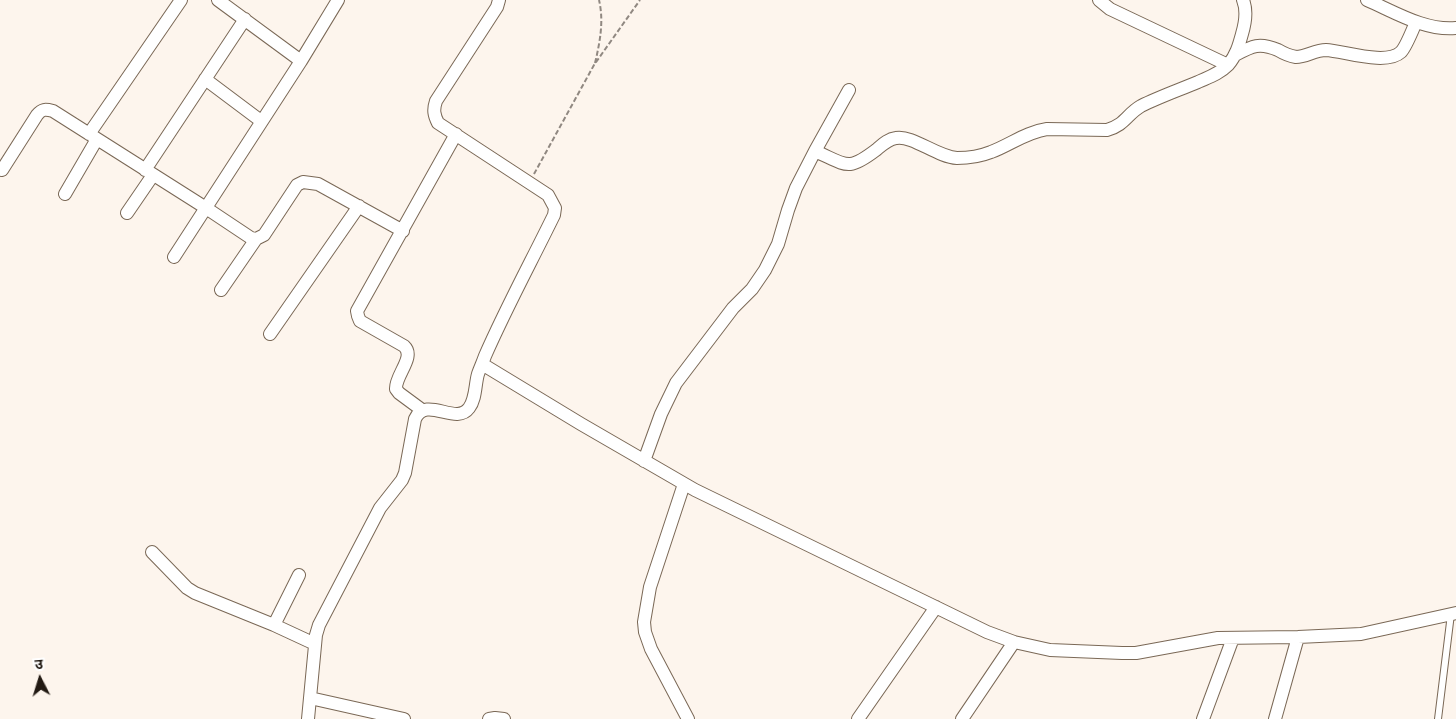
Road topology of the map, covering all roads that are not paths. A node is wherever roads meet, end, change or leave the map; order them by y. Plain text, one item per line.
1 (181, 0) edge
2 (218, 0) edge
3 (338, 0) edge
4 (499, 0) edge
5 (1098, 0) edge
6 (1243, 0) edge
7 (1367, 0) edge
8 (233, 4) edge
9 (1394, 5) edge
10 (245, 19) junction
11 (1416, 22) junction
12 (1456, 28) edge
13 (1231, 60) junction
14 (301, 61) junction
15 (205, 79) junction
16 (849, 90) dead end
17 (261, 121) junction
18 (456, 134) junction
19 (93, 137) junction
20 (816, 150) junction
21 (2, 170) dead end
22 (149, 173) junction
23 (65, 194) dead end
24 (359, 206) junction
25 (206, 208) junction
26 (127, 213) dead end
27 (403, 231) junction
28 (256, 239) junction
29 (174, 257) dead end
30 (221, 290) dead end
31 (270, 334) dead end
32 (482, 364) junction
33 (422, 410) junction
34 (644, 461) junction
35 (684, 484) junction
36 (152, 552) dead end
37 (299, 575) dead end
38 (936, 607) junction
39 (1454, 613) edge
40 (274, 625) junction
41 (1298, 637) junction
42 (1233, 638) junction
43 (1014, 642) junction
44 (315, 644) junction
45 (310, 698) junction
46 (308, 719) edge
47 (404, 719) edge
48 (489, 719) edge
49 (504, 719) edge
50 (688, 719) edge
51 (858, 719) edge
52 (962, 719) edge
53 (1203, 719) edge
54 (1275, 719) edge
55 (1438, 719) edge

1 - 19 street
2 - 8 street
3 - 14 street
4 - 18 street
5 - 13 street
6 - 13 street
7 - 9 street
8 - 10 street
9 - 11 street
10 - 14 street
10 - 15 street
11 - 12 street
11 - 13 street
13 - 20 street
14 - 17 street
15 - 17 street
15 - 22 street
16 - 20 street
17 - 25 street
18 - 27 street
18 - 32 street
19 - 21 street
19 - 22 street
19 - 23 street
20 - 34 street
22 - 25 street
22 - 26 street
24 - 27 street
24 - 28 street
24 - 31 street
25 - 28 street
25 - 29 street
27 - 33 street
28 - 30 street
32 - 33 street
32 - 34 street
33 - 44 street
34 - 35 street
35 - 38 street
35 - 50 street
36 - 40 street
37 - 40 street
38 - 43 street
38 - 51 street
39 - 41 street
39 - 55 lane
40 - 44 street
41 - 42 street
41 - 54 street
42 - 43 street
42 - 53 street
43 - 52 street
44 - 45 street
45 - 46 street
45 - 47 street
48 - 49 street

